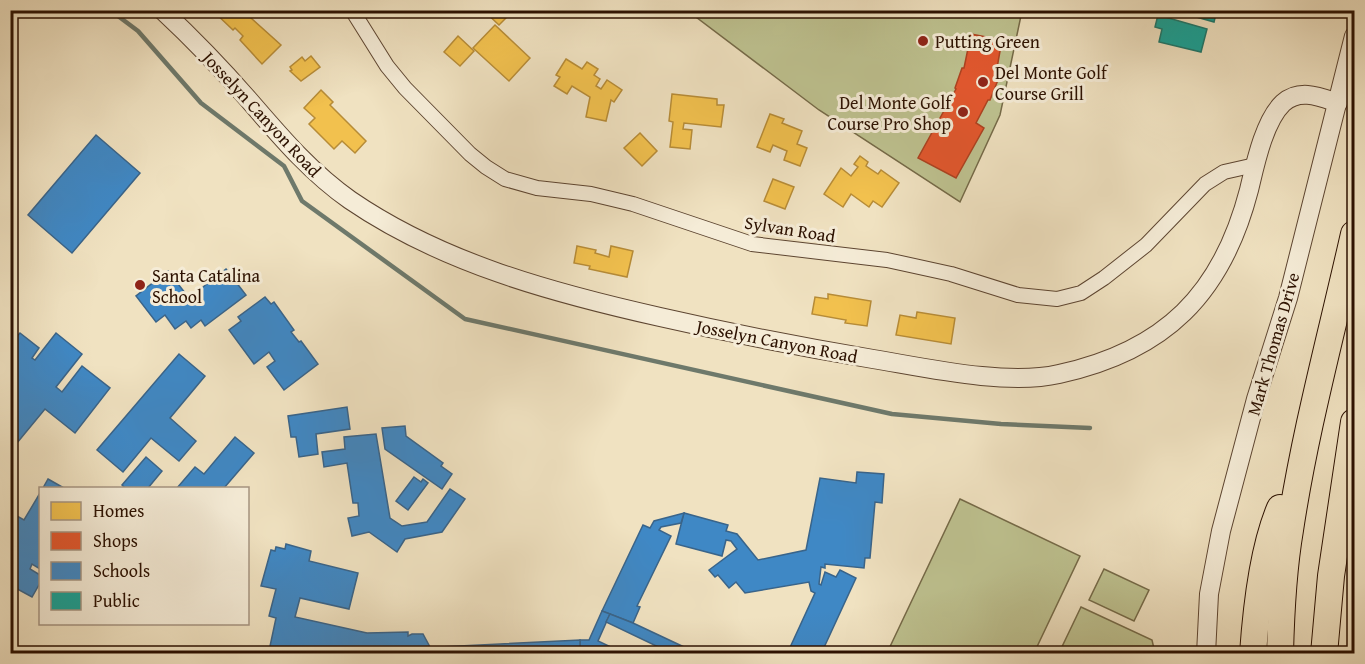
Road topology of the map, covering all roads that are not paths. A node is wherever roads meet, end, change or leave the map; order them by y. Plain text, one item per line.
1 (162, 10) edge
2 (352, 10) edge
3 (1354, 36) edge
4 (1338, 103) junction
5 (1255, 165) junction
6 (1354, 234) edge
7 (1354, 422) edge
8 (1306, 444) junction
9 (1206, 654) edge
10 (1253, 654) edge
11 (1280, 654) edge
12 (1324, 654) edge

1 - 5 street, Josselyn Canyon Road
2 - 5 street, Sylvan Road
3 - 4 street, Mark Thomas Drive
4 - 5 street, Josselyn Canyon Road
4 - 9 street, Mark Thomas Drive
6 - 8 highway
7 - 12 highway
8 - 10 highway
8 - 11 highway

